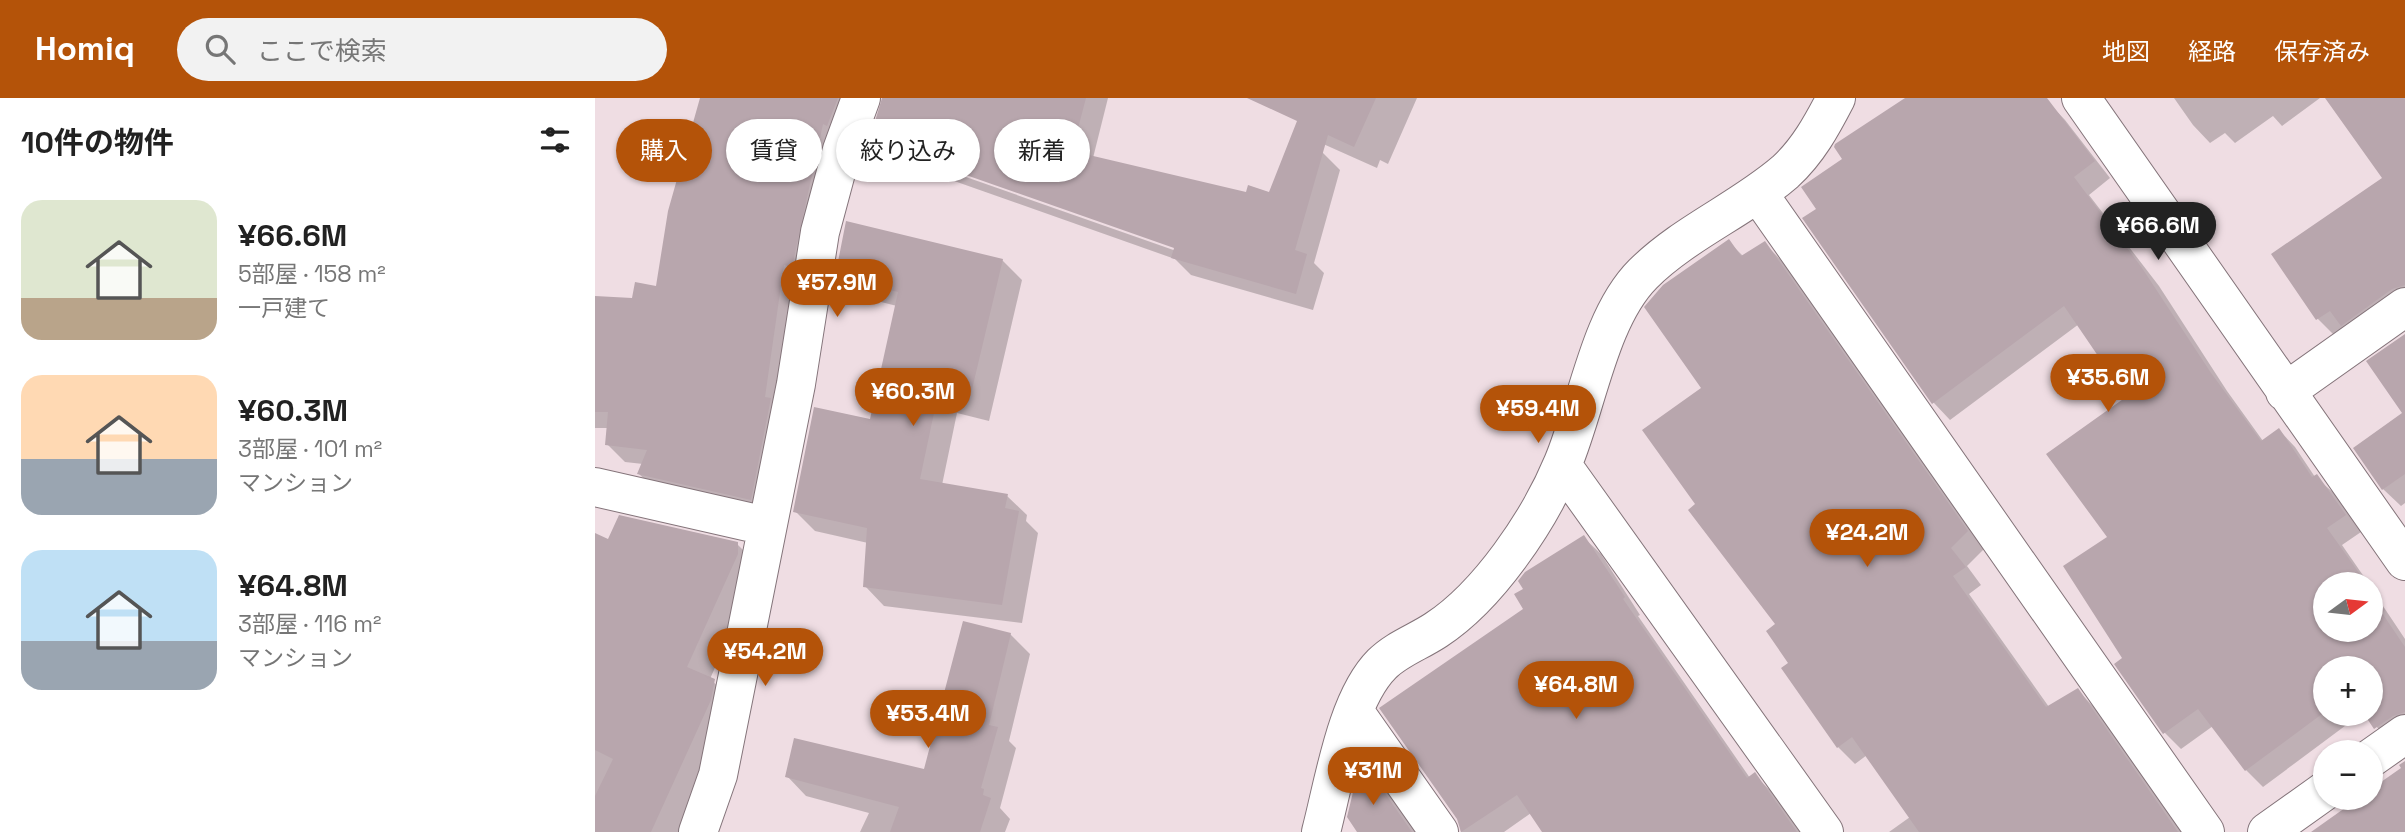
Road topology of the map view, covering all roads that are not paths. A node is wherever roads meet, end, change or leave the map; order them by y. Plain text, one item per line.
1 (861, 98) edge
2 (1836, 98) edge
3 (2081, 98) edge
4 (1758, 193) junction
5 (2405, 307) edge
6 (2285, 392) junction
7 (1562, 465) junction
8 (595, 487) edge
9 (766, 526) junction
10 (2405, 561) edge
11 (1354, 711) junction
12 (2405, 734) edge
13 (2383, 750) edge
14 (2313, 799) edge
15 (698, 832) edge
16 (1321, 832) edge
17 (1439, 832) edge
18 (1824, 832) edge
19 (2205, 832) edge
20 (2267, 832) edge

1 - 9 street
2 - 4 street
3 - 6 street
4 - 7 street
4 - 19 street
5 - 6 street
6 - 10 street
7 - 11 street
7 - 18 street
8 - 9 street
9 - 15 street
11 - 16 street
11 - 17 street
12 - 13 street
14 - 20 street

